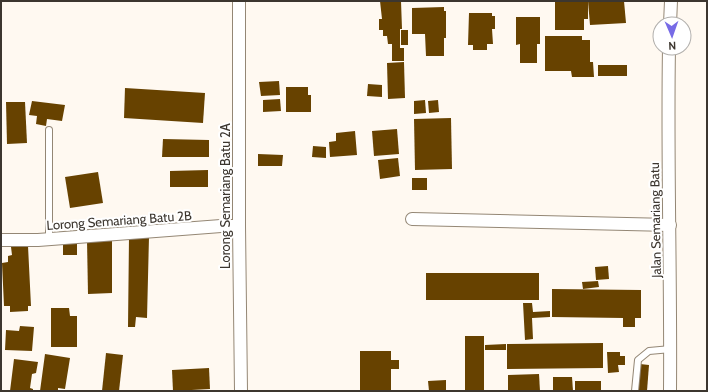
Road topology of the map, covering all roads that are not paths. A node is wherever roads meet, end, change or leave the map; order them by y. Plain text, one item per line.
1 (239, 1) edge
2 (671, 1) edge
3 (670, 16) edge
4 (669, 56) edge
5 (49, 130) dead end
6 (412, 220) dead end
7 (670, 225) junction
8 (239, 226) junction
9 (1, 240) edge
10 (48, 240) junction
11 (670, 349) junction
12 (241, 391) edge
13 (635, 391) edge
14 (670, 391) edge

1 - 8 street, Lorong Semariang Batu 2A
2 - 3 street
4 - 7 street, Jalan Semariang Batu
5 - 10 lane
6 - 7 street
7 - 11 street, Jalan Semariang Batu
8 - 10 street, Lorong Semariang Batu 2B
8 - 12 street, Lorong Semariang Batu 2A
9 - 10 street, Lorong Semariang Batu 2B
11 - 13 lane
11 - 14 street, Jalan Semariang Batu

